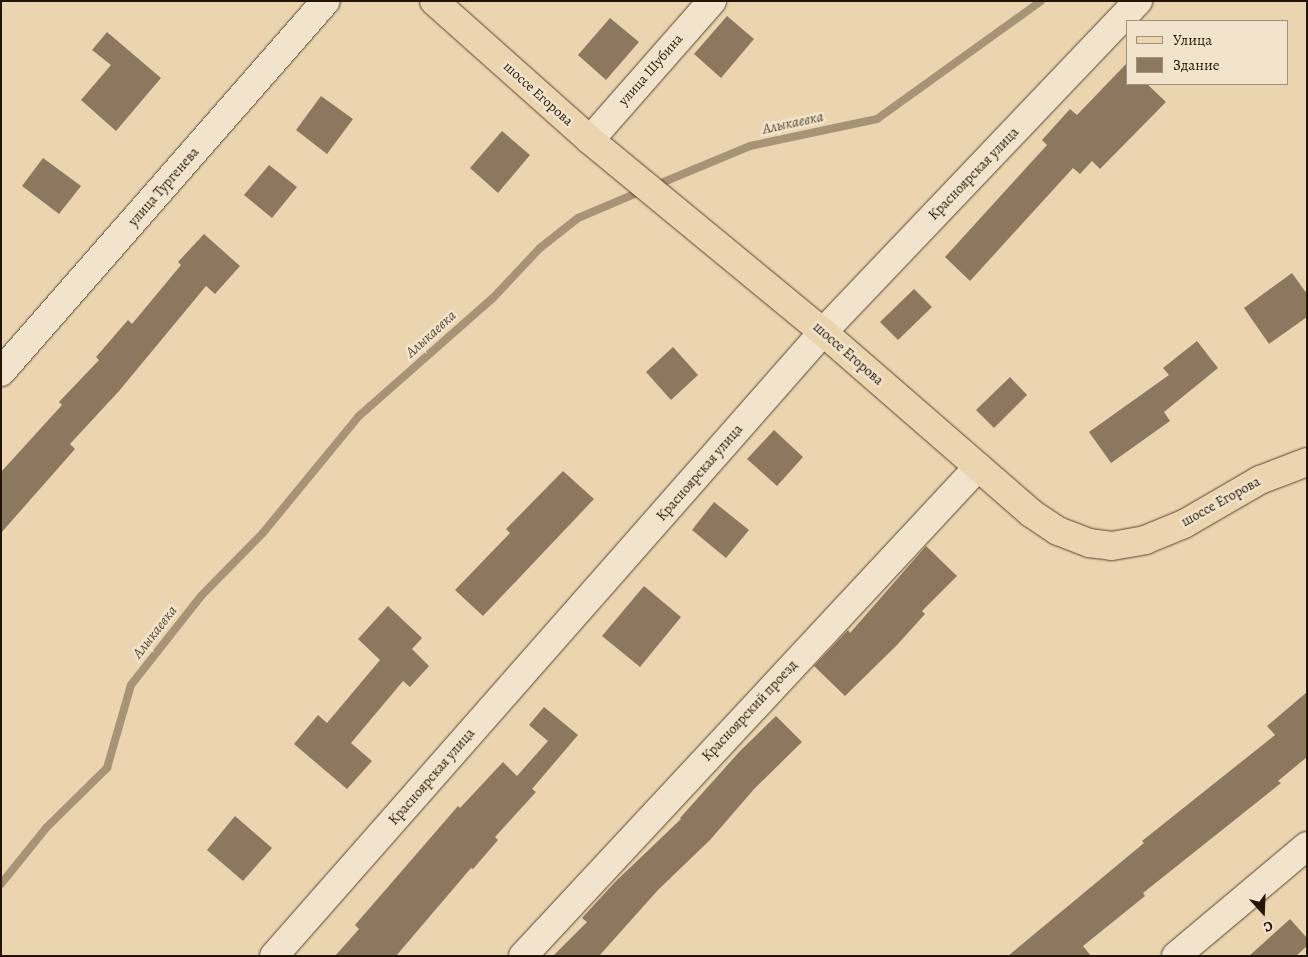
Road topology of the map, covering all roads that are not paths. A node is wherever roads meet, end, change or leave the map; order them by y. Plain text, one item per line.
1 (326, 1) edge
2 (434, 1) edge
3 (712, 1) edge
4 (1138, 1) edge
5 (590, 140) junction
6 (823, 332) junction
7 (1, 372) edge
8 (1307, 462) edge
9 (978, 467) junction
10 (1307, 846) edge
11 (274, 956) edge
12 (522, 956) edge
13 (1176, 956) edge

1 - 7 street, улица Тургенева
2 - 5 main road, шоссе Егорова
3 - 5 street, улица Шубина
4 - 6 street, Красноярская улица
5 - 6 main road, шоссе Егорова
6 - 9 main road, шоссе Егорова
6 - 11 street, Красноярская улица
8 - 9 main road, шоссе Егорова
9 - 12 street, Красноярский проезд
10 - 13 street

